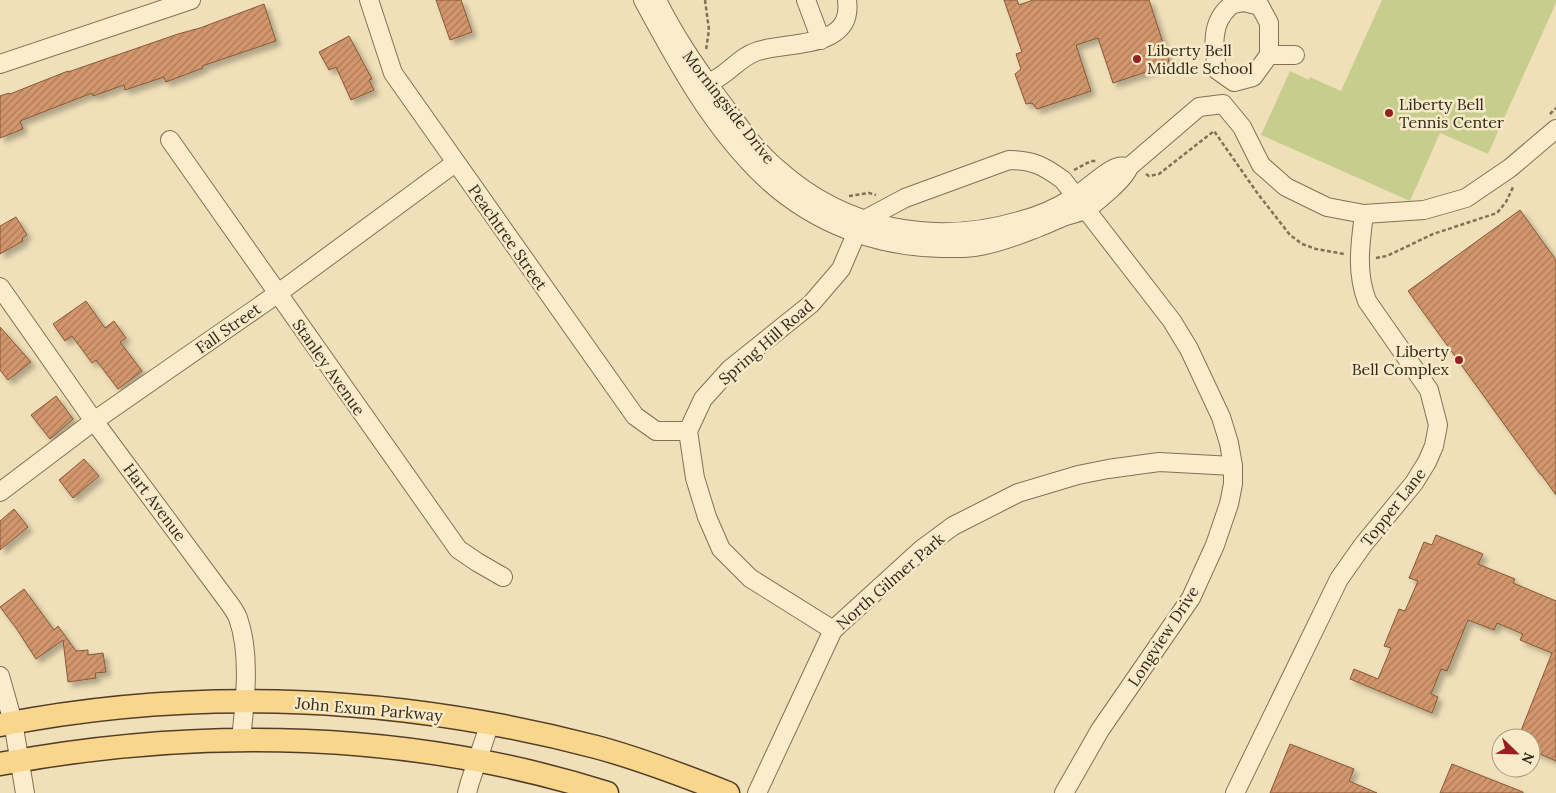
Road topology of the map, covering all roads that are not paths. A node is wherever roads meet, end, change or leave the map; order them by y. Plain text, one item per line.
1 (191, 0) edge
2 (369, 0) edge
3 (642, 0) edge
4 (657, 0) edge
5 (806, 0) edge
6 (847, 0) edge
7 (821, 40) junction
8 (1269, 55) junction
9 (1295, 55) dead end
10 (0, 64) edge
11 (1234, 82) junction
12 (699, 84) junction
13 (1224, 104) junction
14 (1556, 129) edge
15 (170, 140) dead end
16 (455, 163) junction
17 (1081, 203) junction
18 (1364, 214) junction
19 (860, 227) junction
20 (0, 287) edge
21 (277, 294) junction
22 (94, 421) junction
23 (688, 431) junction
24 (1233, 466) junction
25 (0, 492) edge
26 (503, 577) dead end
27 (833, 630) junction
28 (0, 676) edge
29 (245, 701) junction
30 (490, 723) junction
31 (6, 724) edge
32 (241, 739) junction
33 (477, 759) junction
34 (9, 763) edge
35 (25, 793) edge
36 (468, 793) edge
37 (607, 793) edge
38 (728, 793) edge
39 (757, 793) edge
40 (1064, 793) edge
41 (1235, 793) edge

1 - 10 street
2 - 16 street, Peachtree Street
3 - 12 street, Morningside Drive
4 - 12 street, Morningside Drive
5 - 7 street
6 - 7 street
7 - 12 street
8 - 9 street
8 - 11 street
8 - 11 street
11 - 13 street
12 - 19 street, Morningside Drive
13 - 17 street, Morningside Drive
13 - 18 street
14 - 18 street
15 - 21 street, Stanley Avenue
16 - 21 street, Fall Street
16 - 23 street, Peachtree Street
17 - 19 street, Morningside Drive
17 - 19 street, Longview Drive
17 - 24 street, Longview Drive
18 - 41 street, Topper Lane
19 - 23 street, Spring Hill Road
20 - 22 street, Hart Avenue
21 - 22 street, Fall Street
21 - 26 street, Stanley Avenue
22 - 25 street, Fall Street
22 - 29 street, Hart Avenue
23 - 27 street
24 - 27 street, North Gilmer Park
24 - 40 street, Longview Drive
27 - 39 street, North Gilmer Park
28 - 31 street
29 - 30 main road, John Exum Parkway
29 - 31 main road, John Exum Parkway
29 - 32 street, Hart Avenue
30 - 33 street
30 - 38 main road, John Exum Parkway
31 - 34 street
32 - 33 main road
32 - 34 main road
33 - 36 street
33 - 37 main road
34 - 35 street

